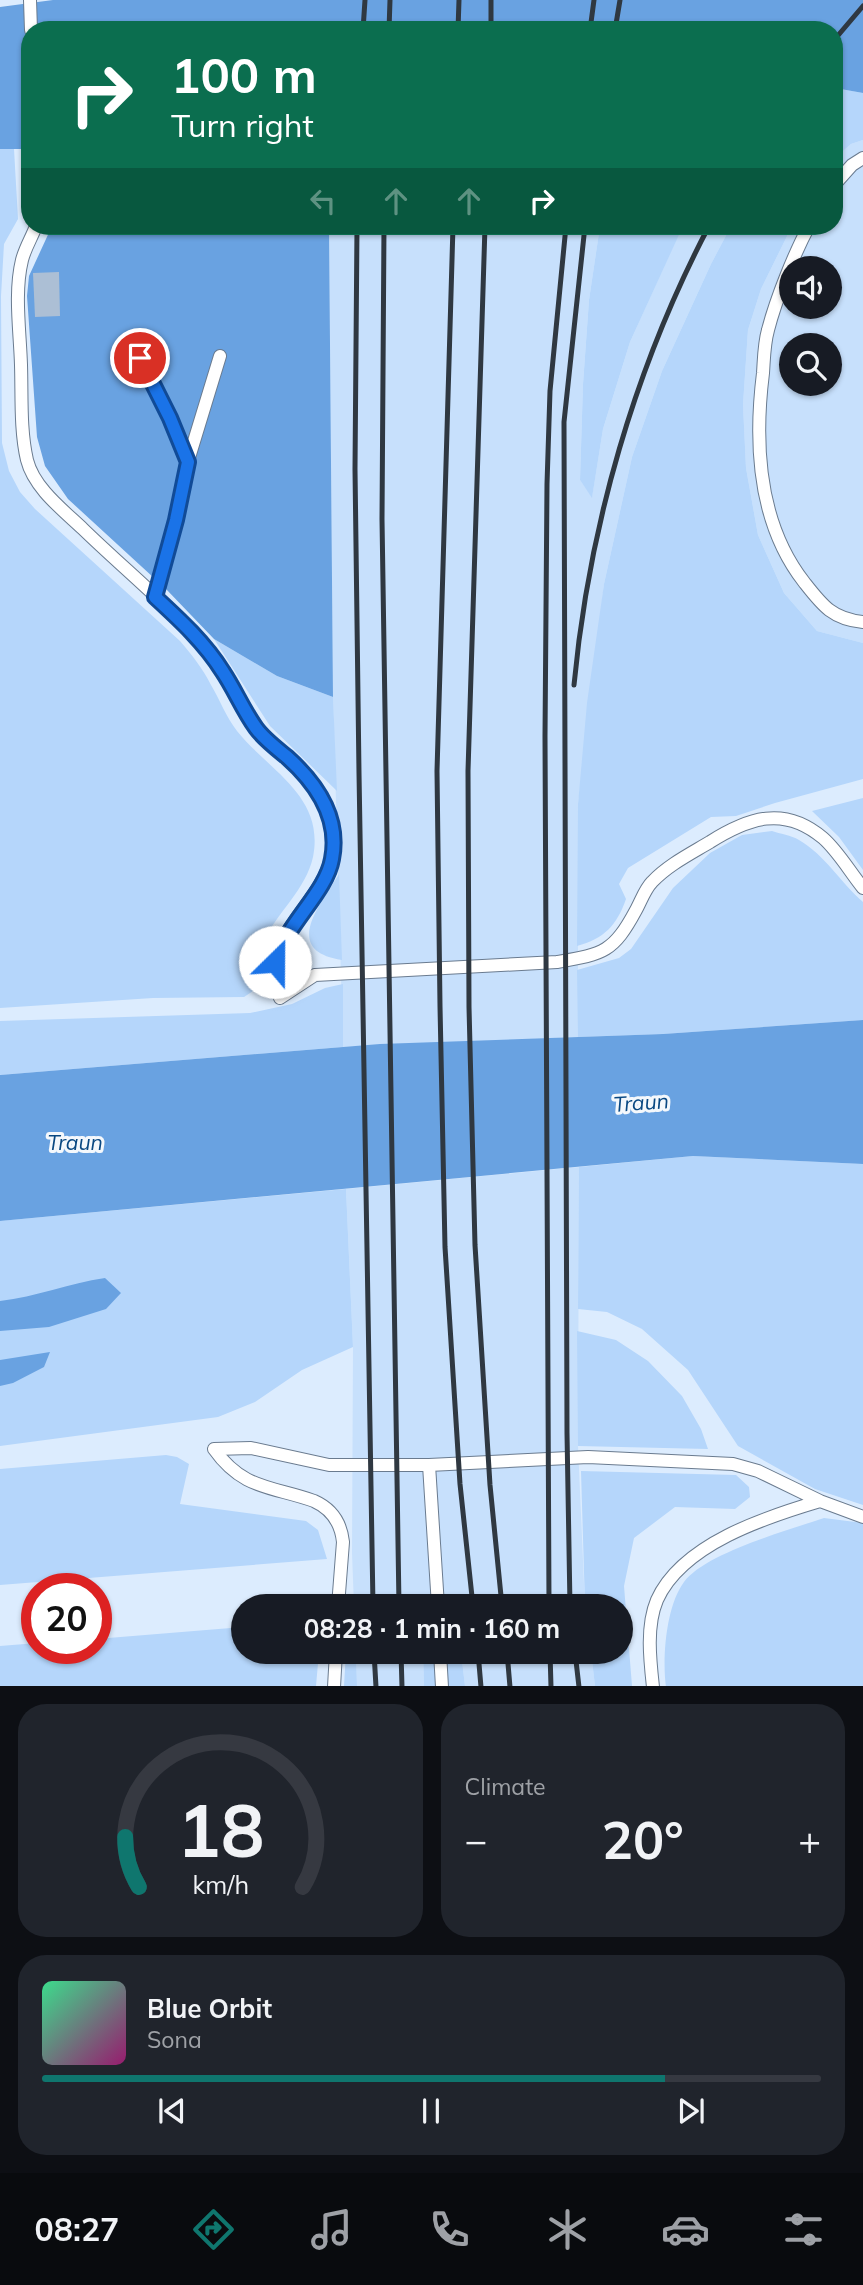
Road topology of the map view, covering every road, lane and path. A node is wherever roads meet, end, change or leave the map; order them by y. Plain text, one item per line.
1 (30, 0) edge
2 (31, 21) edge
3 (863, 158) edge
4 (843, 175) edge
5 (32, 235) edge
6 (804, 235) edge
7 (220, 356) dead end
8 (140, 358) dead end
9 (188, 462) junction
10 (155, 597) junction
11 (863, 622) edge
12 (863, 888) edge
13 (429, 1465) junction
14 (820, 1501) junction
15 (863, 1517) edge
16 (339, 1594) edge
17 (437, 1594) edge
18 (335, 1664) edge
19 (441, 1664) edge
20 (334, 1686) edge
21 (442, 1686) edge
22 (653, 1686) edge

1 - 2 lane
3 - 4 lane
5 - 10 lane
6 - 11 lane
7 - 9 lane
8 - 9 lane
9 - 10 lane
10 - 12 lane
13 - 14 lane
13 - 16 lane
13 - 17 lane
14 - 15 lane
14 - 22 lane
18 - 20 lane
19 - 21 lane

